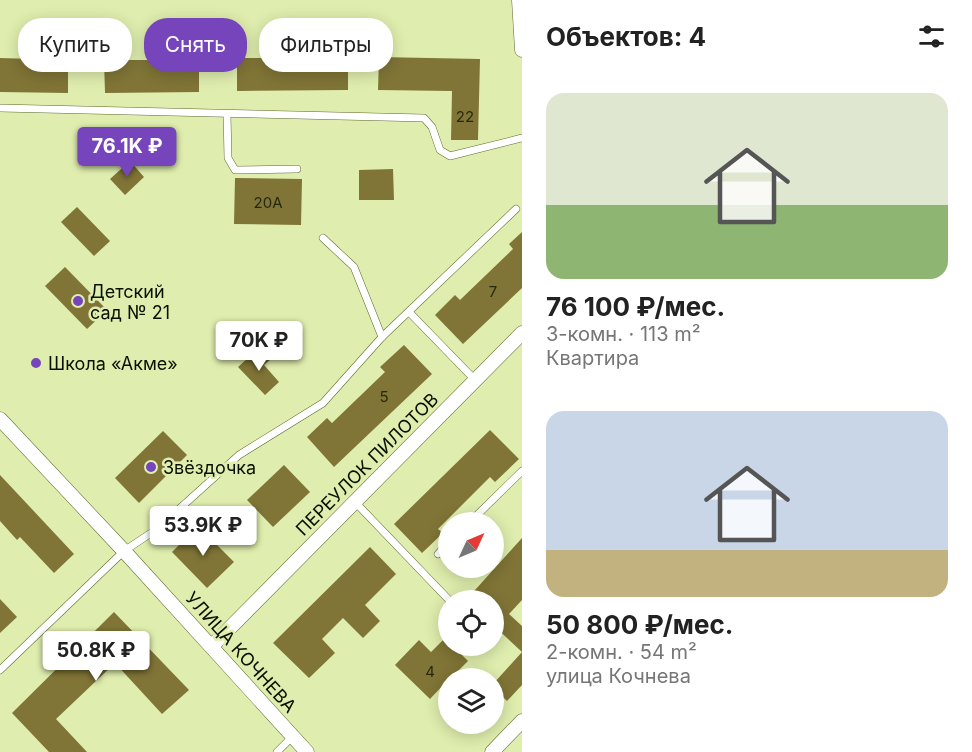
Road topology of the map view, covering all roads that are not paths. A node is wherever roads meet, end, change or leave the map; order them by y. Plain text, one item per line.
1 (519, 0) edge
2 (521, 16) edge
3 (522, 50) edge
4 (0, 108) edge
5 (227, 114) junction
6 (522, 138) edge
7 (297, 169) dead end
8 (516, 209) dead end
9 (323, 238) dead end
10 (410, 312) junction
11 (522, 333) edge
12 (382, 337) junction
13 (476, 381) junction
14 (0, 419) edge
15 (522, 471) edge
16 (355, 502) junction
17 (480, 512) edge
18 (124, 551) junction
19 (439, 590) edge
20 (212, 646) junction
21 (0, 670) edge
22 (522, 721) edge
23 (292, 737) junction
24 (277, 752) edge
25 (307, 752) edge
26 (492, 752) edge

1 - 2 street
2 - 3 street
4 - 5 lane
5 - 6 lane
5 - 7 lane
8 - 10 lane
9 - 12 lane
10 - 12 lane
10 - 13 lane
11 - 13 street, ПЕРЕУЛОК ПИЛОТОВ
12 - 18 lane
13 - 16 street, ПЕРЕУЛОК ПИЛОТОВ
14 - 18 street, УЛИЦА КОЧНЕВА
15 - 17 lane
16 - 19 lane
16 - 20 street, ПЕРЕУЛОК ПИЛОТОВ
18 - 20 street, УЛИЦА КОЧНЕВА
18 - 21 lane
20 - 23 street, УЛИЦА КОЧНЕВА
22 - 26 street
23 - 24 lane
23 - 25 street, УЛИЦА КОЧНЕВА

